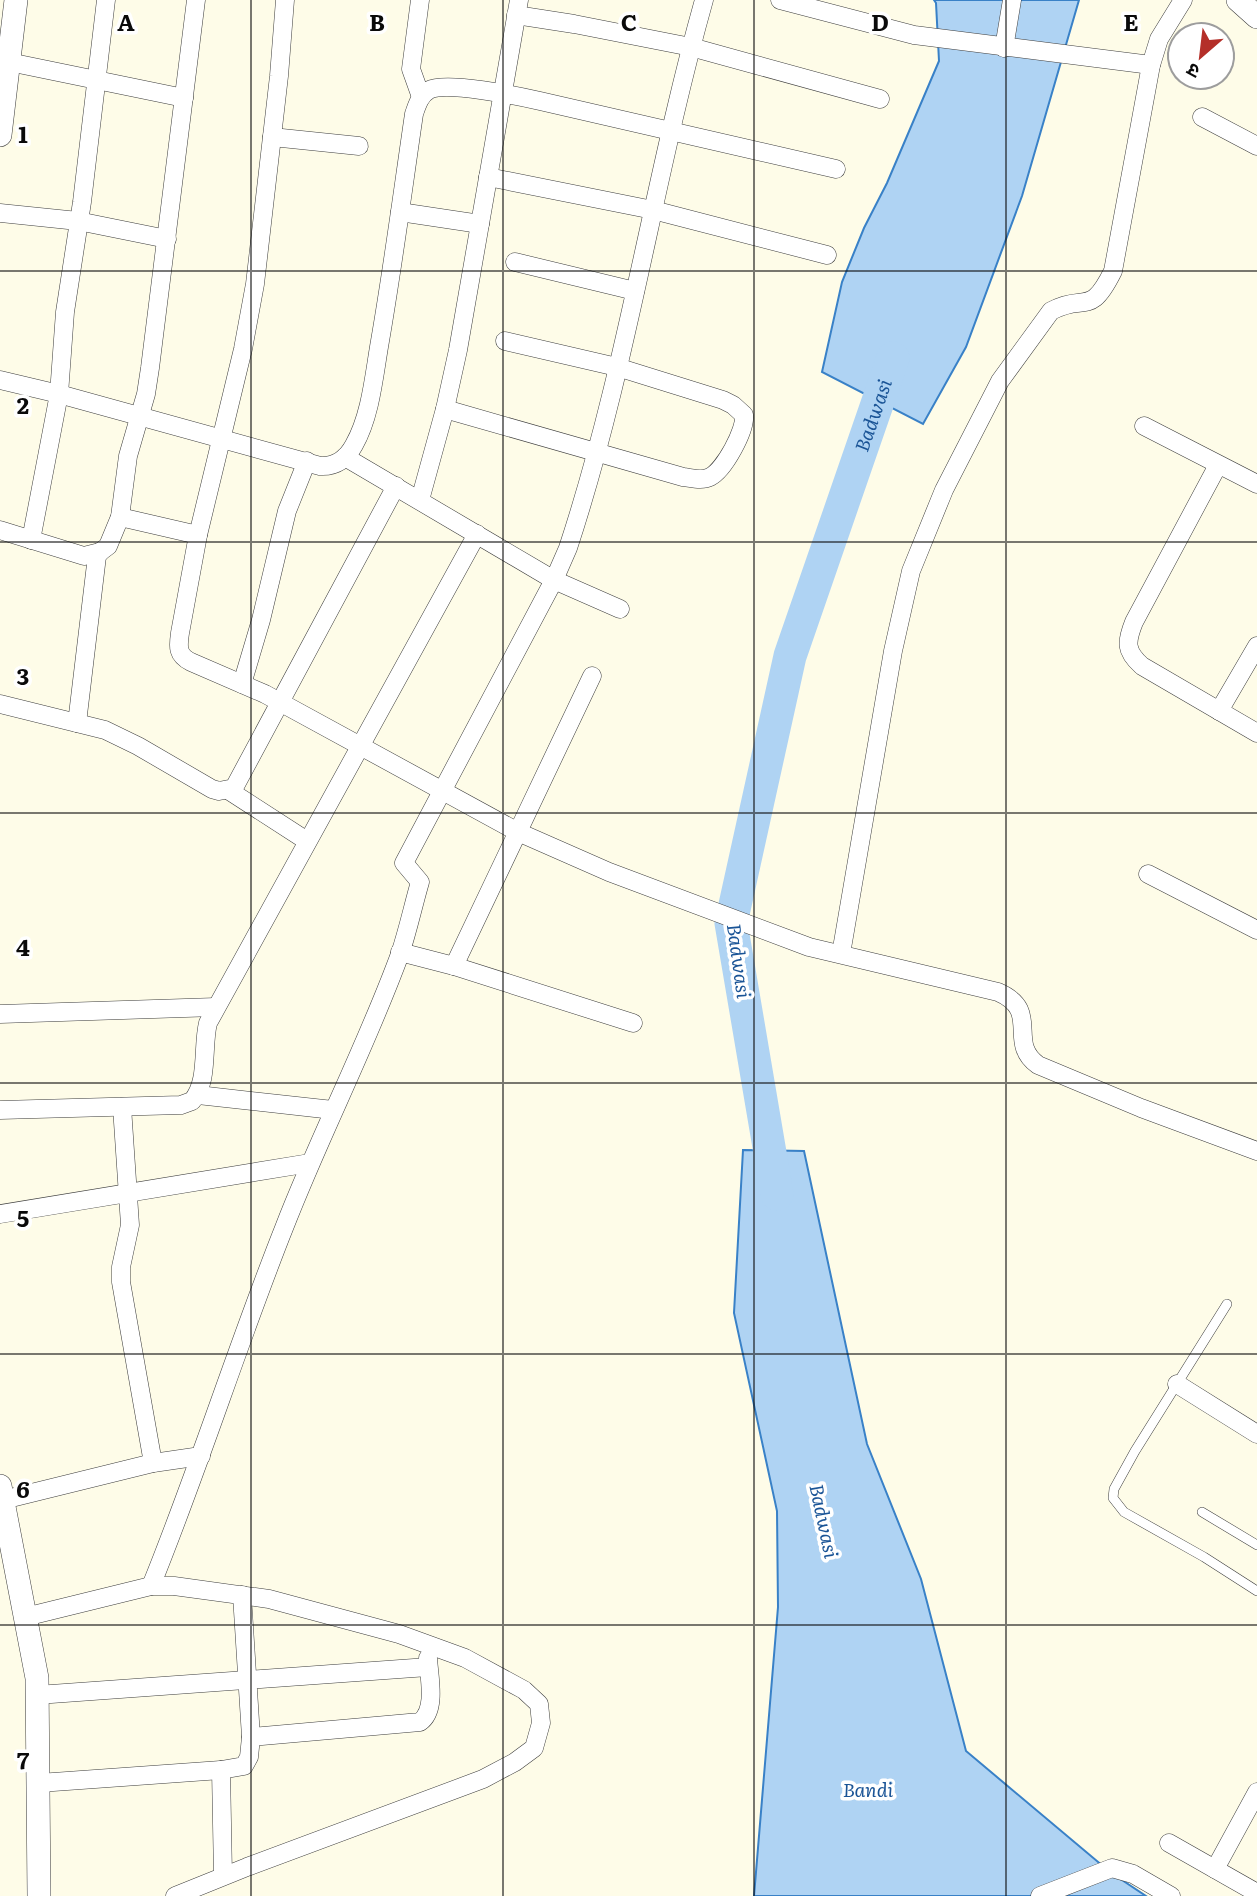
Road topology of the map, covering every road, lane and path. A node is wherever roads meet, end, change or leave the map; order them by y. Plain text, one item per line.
1 (16, 0) edge
2 (106, 0) edge
3 (196, 0) edge
4 (285, 0) edge
5 (420, 0) edge
6 (704, 0) edge
7 (780, 0) edge
8 (1012, 0) edge
9 (1183, 0) edge
10 (1238, 0) edge
11 (517, 8) edge
12 (1257, 17) edge
13 (691, 47) junction
14 (999, 47) junction
15 (9, 62) junction
16 (1151, 65) junction
17 (98, 80) junction
18 (502, 93) junction
19 (421, 97) junction
20 (184, 98) junction
21 (880, 99) dead end
22 (1202, 117) dead end
23 (671, 132) junction
24 (0, 135) edge
25 (272, 137) junction
26 (359, 146) dead end
27 (1257, 146) edge
28 (836, 169) dead end
29 (488, 177) junction
30 (653, 210) junction
31 (400, 212) junction
32 (0, 213) edge
33 (78, 221) junction
34 (480, 224) junction
35 (167, 239) junction
36 (827, 255) dead end
37 (514, 262) dead end
38 (635, 291) junction
39 (505, 341) dead end
40 (617, 367) junction
41 (0, 380) edge
42 (59, 394) junction
43 (445, 409) junction
44 (141, 416) junction
45 (1144, 426) dead end
46 (223, 438) junction
47 (596, 451) junction
48 (345, 457) junction
49 (307, 461) junction
50 (1218, 465) junction
51 (1257, 484) edge
52 (396, 486) junction
53 (419, 500) junction
54 (120, 517) junction
55 (0, 530) edge
56 (477, 534) junction
57 (198, 535) junction
58 (31, 540) junction
59 (100, 552) junction
60 (554, 580) junction
61 (620, 609) dead end
62 (1257, 646) edge
63 (592, 676) dead end
64 (242, 684) junction
65 (279, 702) junction
66 (0, 704) edge
67 (1219, 711) junction
68 (77, 723) junction
69 (1257, 733) edge
70 (360, 745) junction
71 (228, 790) junction
72 (442, 790) junction
73 (518, 832) junction
74 (307, 841) junction
75 (1148, 874) dead end
76 (1257, 930) edge
77 (400, 951) junction
78 (841, 954) junction
79 (454, 966) junction
80 (216, 1007) junction
81 (0, 1014) edge
82 (633, 1023) dead end
83 (198, 1095) junction
84 (122, 1107) junction
85 (0, 1110) edge
86 (333, 1110) junction
87 (1257, 1151) edge
88 (310, 1163) junction
89 (128, 1193) junction
90 (0, 1214) edge
91 (1227, 1304) dead end
92 (1177, 1384) junction
93 (1257, 1434) edge
94 (201, 1457) junction
95 (153, 1463) junction
96 (1, 1493) edge
97 (1202, 1513) dead end
98 (1257, 1545) edge
99 (151, 1586) junction
100 (1257, 1591) edge
101 (242, 1595) junction
102 (25, 1617) junction
103 (427, 1644) junction
104 (428, 1667) junction
105 (247, 1680) junction
106 (37, 1695) junction
107 (251, 1737) junction
108 (220, 1770) junction
109 (38, 1783) junction
110 (1257, 1792) edge
111 (1169, 1843) dead end
112 (1215, 1869) junction
113 (223, 1876) junction
114 (1257, 1893) edge
115 (39, 1896) edge
116 (175, 1896) edge
117 (1040, 1896) edge
118 (1171, 1896) edge

1 - 15 street
2 - 17 street
3 - 20 street
4 - 25 street
5 - 19 street
6 - 13 street
7 - 14 street
8 - 14 street
9 - 16 street
10 - 12 street
11 - 13 street
11 - 18 street
13 - 21 street
13 - 23 street
14 - 16 street
15 - 17 street
15 - 24 street
16 - 78 street
17 - 20 street
17 - 33 street
18 - 19 street
18 - 23 street
18 - 29 street
19 - 31 street
20 - 35 street
22 - 27 street
23 - 28 street
23 - 30 street
25 - 26 street
25 - 46 street
29 - 30 street
29 - 34 street
30 - 36 street
30 - 38 street
31 - 34 street
31 - 48 street
32 - 33 street
33 - 35 street
33 - 42 street
34 - 43 street
35 - 44 street
37 - 38 street
38 - 40 street
39 - 40 street
40 - 47 street
40 - 47 street
41 - 42 street
42 - 44 street
42 - 58 street
43 - 47 street
43 - 53 street
44 - 46 street
44 - 54 street
45 - 50 street
46 - 49 street
46 - 57 street
47 - 60 street
48 - 49 street
48 - 52 street
49 - 64 street
50 - 51 street
50 - 67 street
52 - 53 street
52 - 65 street
53 - 56 street
54 - 57 street
54 - 59 street
55 - 58 street
56 - 60 street
56 - 70 street
57 - 64 street
58 - 59 street
59 - 68 street
60 - 61 street
60 - 72 street
62 - 67 street
63 - 73 street
64 - 65 street
65 - 70 street
65 - 71 street
66 - 68 street
67 - 69 street
68 - 71 street
70 - 72 street
70 - 74 street
71 - 74 street
72 - 73 street
72 - 77 street
73 - 78 street
73 - 79 street
74 - 80 street
75 - 76 street
77 - 79 street
77 - 86 street
78 - 87 street
79 - 82 street
80 - 81 street
80 - 83 street
83 - 84 street
83 - 86 street
84 - 85 street
84 - 89 street
86 - 88 street
88 - 89 street
88 - 94 street
89 - 90 street
89 - 95 street
91 - 92 lane
92 - 93 street
92 - 100 lane
94 - 95 street
94 - 99 street
95 - 96 street
96 - 102 street
97 - 98 lane
99 - 101 street
99 - 102 street
101 - 103 street
101 - 105 street
102 - 106 street
103 - 104 street
103 - 113 street
104 - 105 street
104 - 107 street
105 - 106 street
105 - 107 street
106 - 109 street
107 - 108 street
108 - 109 street
108 - 113 street
109 - 115 street
110 - 112 street
111 - 112 street
112 - 114 street
113 - 116 street
117 - 118 street

